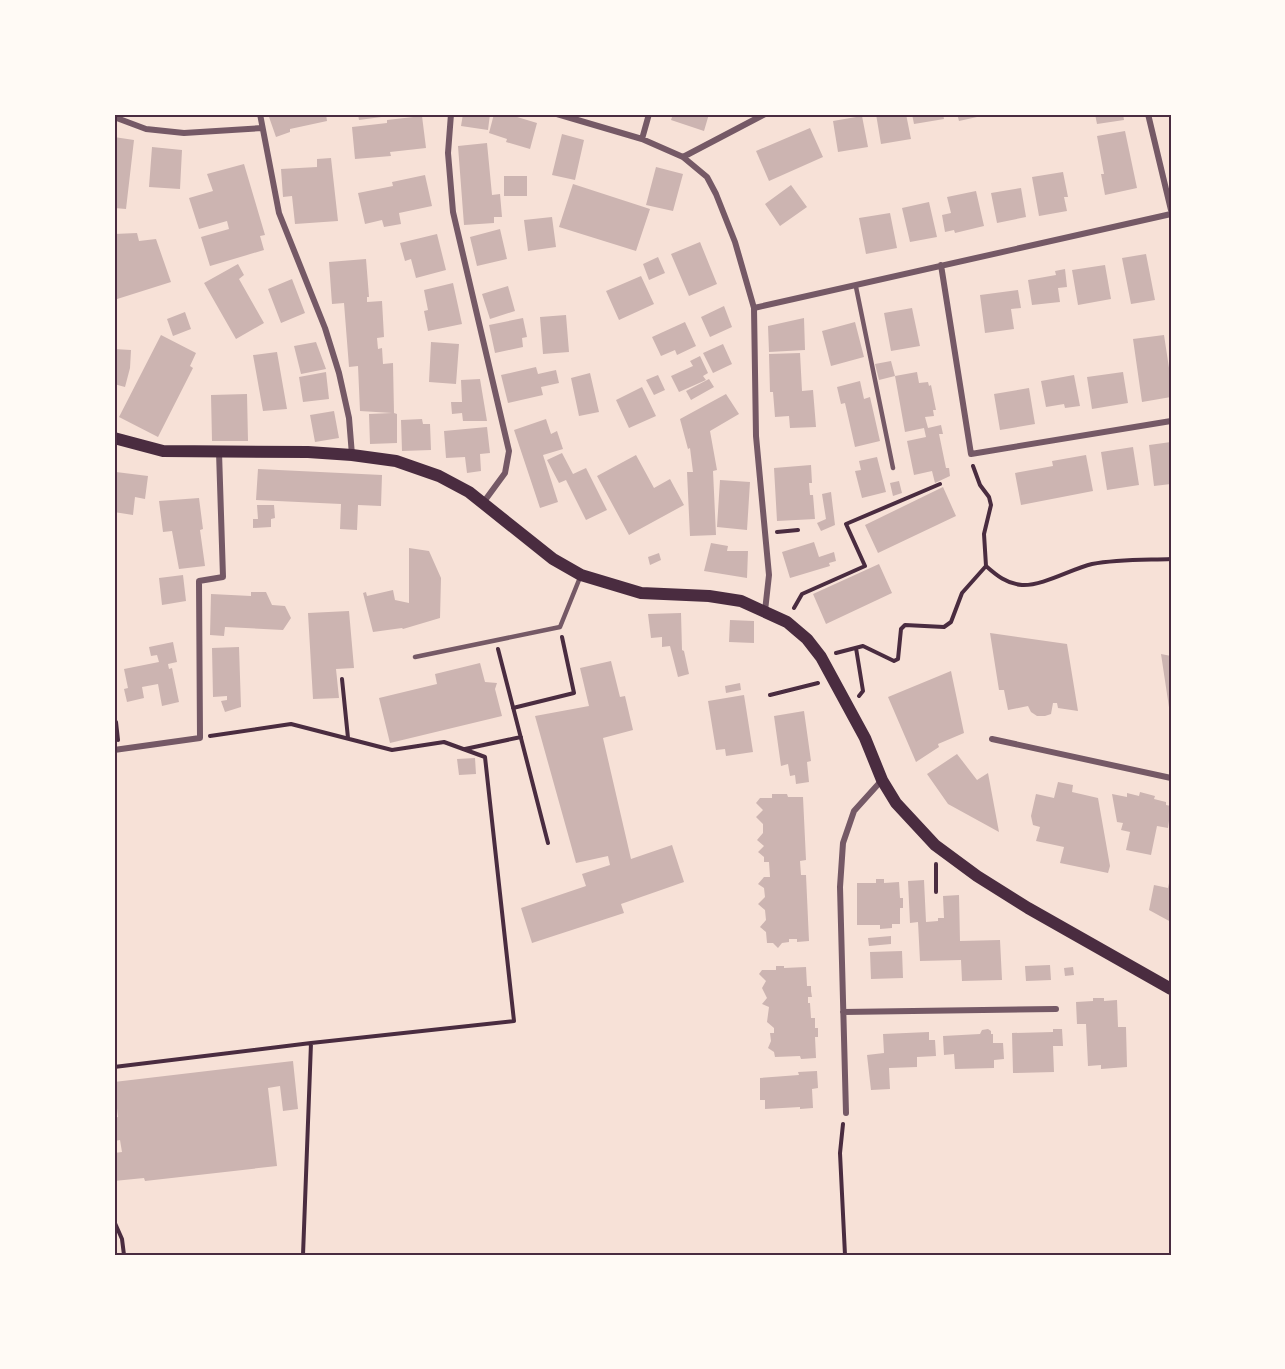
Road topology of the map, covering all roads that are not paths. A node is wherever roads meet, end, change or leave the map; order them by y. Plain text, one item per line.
1 (260, 114) edge
2 (451, 114) edge
3 (556, 114) edge
4 (649, 114) edge
5 (765, 114) edge
6 (1148, 114) edge
7 (114, 117) edge
8 (262, 128) junction
9 (642, 139) junction
10 (683, 157) junction
11 (1171, 212) edge
12 (941, 265) junction
13 (856, 287) junction
14 (753, 308) junction
15 (1171, 421) edge
16 (114, 438) edge
17 (219, 452) junction
18 (352, 455) junction
19 (893, 468) dead end
20 (483, 503) junction
21 (581, 575) junction
22 (765, 611) junction
23 (415, 657) dead end
24 (992, 740) dead end
25 (114, 750) edge
26 (1171, 778) edge
27 (882, 780) junction
28 (1171, 989) edge
29 (1056, 1009) dead end
30 (843, 1012) junction
31 (846, 1113) road end

1 - 8 street
2 - 20 street
3 - 9 street
4 - 9 street
5 - 10 street
6 - 11 street
7 - 8 street
8 - 18 street
9 - 10 street
10 - 14 street
11 - 12 street
12 - 13 street
12 - 15 street
13 - 14 street
13 - 19 lane
14 - 22 street
16 - 17 main road
17 - 18 main road
17 - 25 street
18 - 20 main road
20 - 21 main road
21 - 22 main road
21 - 23 lane
22 - 27 main road
24 - 26 street
27 - 28 main road
27 - 30 street
29 - 30 street
30 - 31 street

